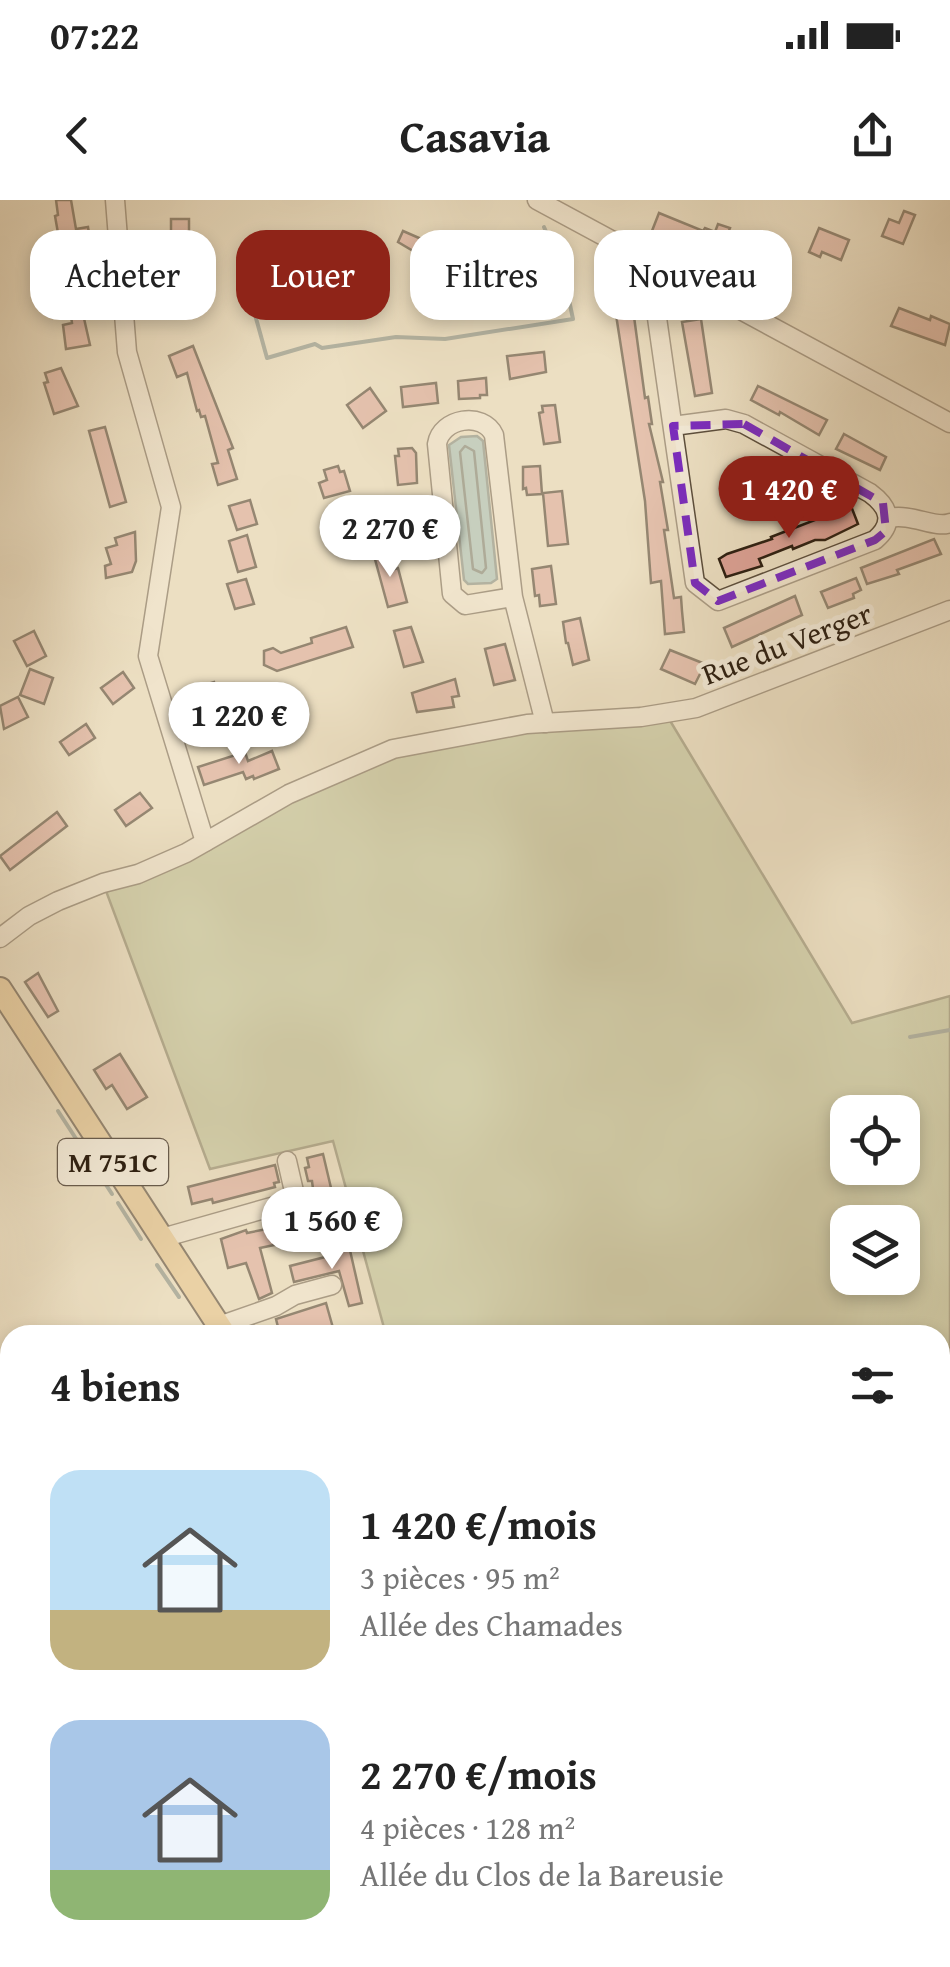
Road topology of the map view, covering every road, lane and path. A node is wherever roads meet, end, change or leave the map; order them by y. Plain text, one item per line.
1 (116, 200) edge
2 (537, 200) edge
3 (594, 231) edge
4 (657, 320) edge
5 (758, 320) edge
6 (950, 423) edge
7 (673, 426) junction
8 (888, 518) junction
9 (950, 523) edge
10 (513, 596) junction
11 (950, 610) edge
12 (545, 723) junction
13 (205, 842) junction
14 (0, 938) edge
15 (0, 989) edge
16 (287, 1161) dead end
17 (296, 1200) junction
18 (304, 1236) dead end
19 (162, 1238) junction
20 (332, 1285) dead end
21 (218, 1325) edge
22 (235, 1325) edge

1 - 13 street
2 - 3 street
4 - 7 street
5 - 6 street
7 - 8 street
7 - 8 street
8 - 9 street
10 - 10 street
10 - 12 street
11 - 12 street, Rue du Verger
12 - 13 street, Rue du Verger
13 - 14 street, Rue du Verger
15 - 19 main road, M 751C
16 - 17 street
17 - 18 street
17 - 19 street
19 - 21 main road, M 751C
20 - 22 street

